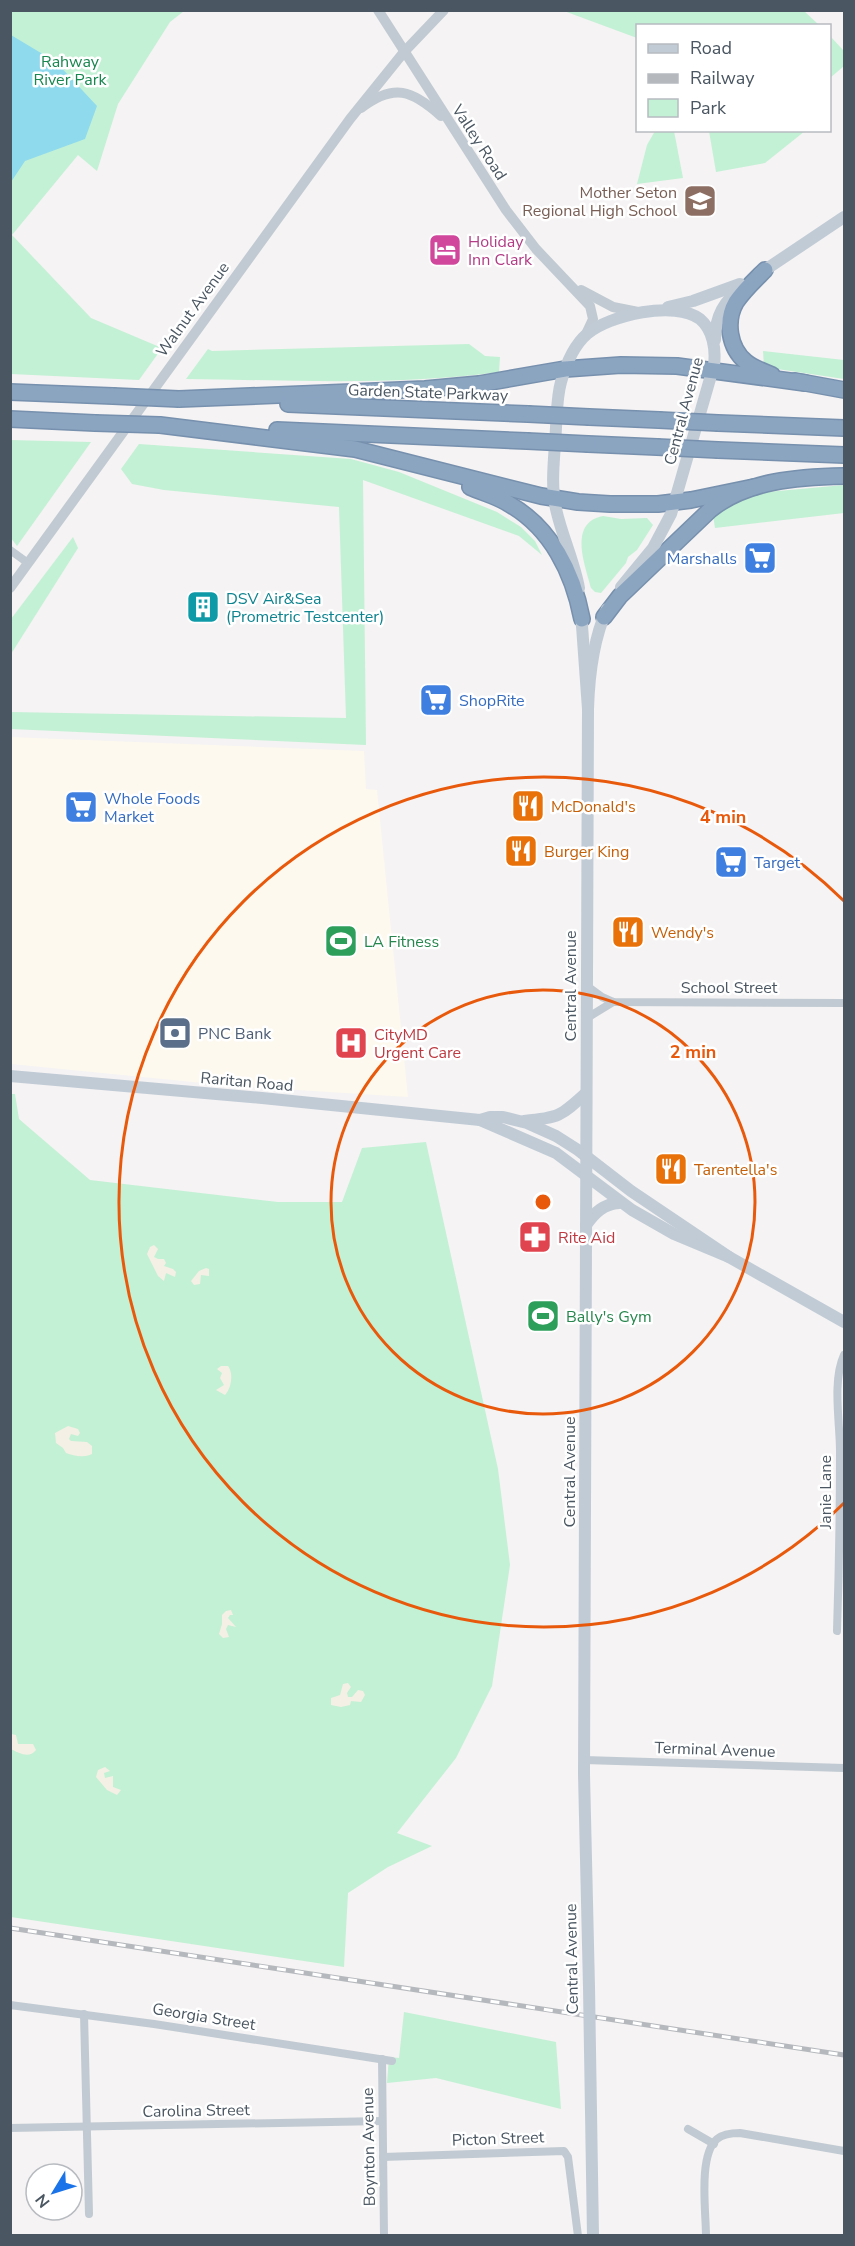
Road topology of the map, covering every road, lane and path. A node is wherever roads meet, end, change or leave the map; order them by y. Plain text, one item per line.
1 (378, 10) edge
2 (444, 10) edge
3 (404, 51) junction
4 (350, 119) junction
5 (452, 127) junction
6 (844, 217) edge
7 (765, 270) junction
8 (568, 281) junction
9 (646, 312) junction
10 (583, 339) junction
11 (715, 350) junction
12 (565, 369) junction
13 (712, 372) junction
14 (805, 383) junction
15 (844, 390) edge
16 (10, 392) edge
17 (179, 399) junction
18 (10, 419) edge
19 (160, 425) junction
20 (844, 428) edge
21 (844, 455) edge
22 (449, 474) junction
23 (844, 476) edge
24 (754, 487) junction
25 (554, 499) junction
26 (675, 502) junction
27 (10, 550) edge
28 (28, 564) junction
29 (10, 588) edge
30 (604, 617) junction
31 (582, 619) junction
32 (588, 709) junction
33 (586, 986) junction
34 (613, 1002) junction
35 (844, 1003) edge
36 (586, 1018) junction
37 (10, 1076) edge
38 (585, 1093) junction
39 (480, 1120) junction
40 (518, 1121) junction
41 (587, 1156) junction
42 (586, 1176) junction
43 (620, 1203) junction
44 (586, 1225) junction
45 (729, 1257) junction
46 (844, 1322) edge
47 (844, 1355) edge
48 (842, 1587) edge
49 (837, 1631) dead end
50 (584, 1760) junction
51 (844, 1768) edge
52 (10, 2005) edge
53 (84, 2014) junction
54 (382, 2059) junction
55 (392, 2061) dead end
56 (382, 2121) junction
57 (10, 2127) edge
58 (87, 2127) junction
59 (688, 2129) dead end
60 (714, 2144) junction
61 (844, 2151) edge
62 (383, 2157) junction
63 (89, 2214) dead end
64 (384, 2235) edge
65 (578, 2235) edge
66 (593, 2235) edge
67 (706, 2235) edge

1 - 3 street, Valley Road
2 - 3 street, Walnut Avenue
3 - 4 street, Walnut Avenue
3 - 5 street, Valley Road
4 - 5 street
4 - 28 street, Walnut Avenue
5 - 8 street, Valley Road
6 - 7 main road
7 - 9 main road
7 - 11 main road
7 - 14 highway
8 - 9 street, Valley Road
8 - 10 street, Valley Road
9 - 10 main road, Central Avenue
9 - 11 main road, Central Avenue
10 - 12 main road, Central Avenue
11 - 13 main road, Central Avenue
12 - 13 highway
12 - 17 highway
12 - 25 main road, Central Avenue
13 - 14 highway
13 - 26 main road, Central Avenue
14 - 15 highway
16 - 17 highway, Garden State Parkway, bridge
17 - 20 highway, Garden State Parkway, bridge
18 - 19 highway, bridge
19 - 21 highway, bridge
19 - 22 highway
22 - 25 highway
22 - 31 highway
23 - 24 highway
24 - 26 highway
24 - 30 highway
25 - 26 highway
25 - 31 main road, Central Avenue
26 - 30 main road, Central Avenue
27 - 28 street
28 - 29 street, Walnut Avenue
30 - 32 main road, Central Avenue
31 - 32 main road, Central Avenue
32 - 33 main road, Central Avenue
33 - 34 street
33 - 36 main road, Central Avenue
34 - 35 street, School Street
34 - 36 street
36 - 38 main road, Central Avenue
37 - 39 main road, Raritan Road
38 - 40 main road
38 - 41 main road, Central Avenue
39 - 40 main road, Raritan Road
39 - 42 main road, Raritan Road
40 - 41 main road, Raritan Road
41 - 42 main road, Central Avenue
41 - 45 main road, Raritan Road
42 - 43 main road, Raritan Road
42 - 44 main road, Central Avenue
43 - 44 main road
43 - 45 main road, Raritan Road
44 - 50 main road, Central Avenue
45 - 46 main road, Raritan Road
47 - 48 street, Janie Lane
48 - 49 street, Janie Lane
50 - 51 street, Terminal Avenue
50 - 66 main road, Central Avenue, bridge
52 - 53 street, Georgia Street
53 - 54 street, Georgia Street
53 - 58 street
54 - 55 street, Georgia Street
54 - 56 street, Boynton Avenue
56 - 58 street, Carolina Street
56 - 62 street, Boynton Avenue
57 - 58 street, Carolina Street
58 - 63 street
59 - 60 street
60 - 61 street
60 - 67 street
62 - 64 street, Boynton Avenue
62 - 65 street, Picton Street

